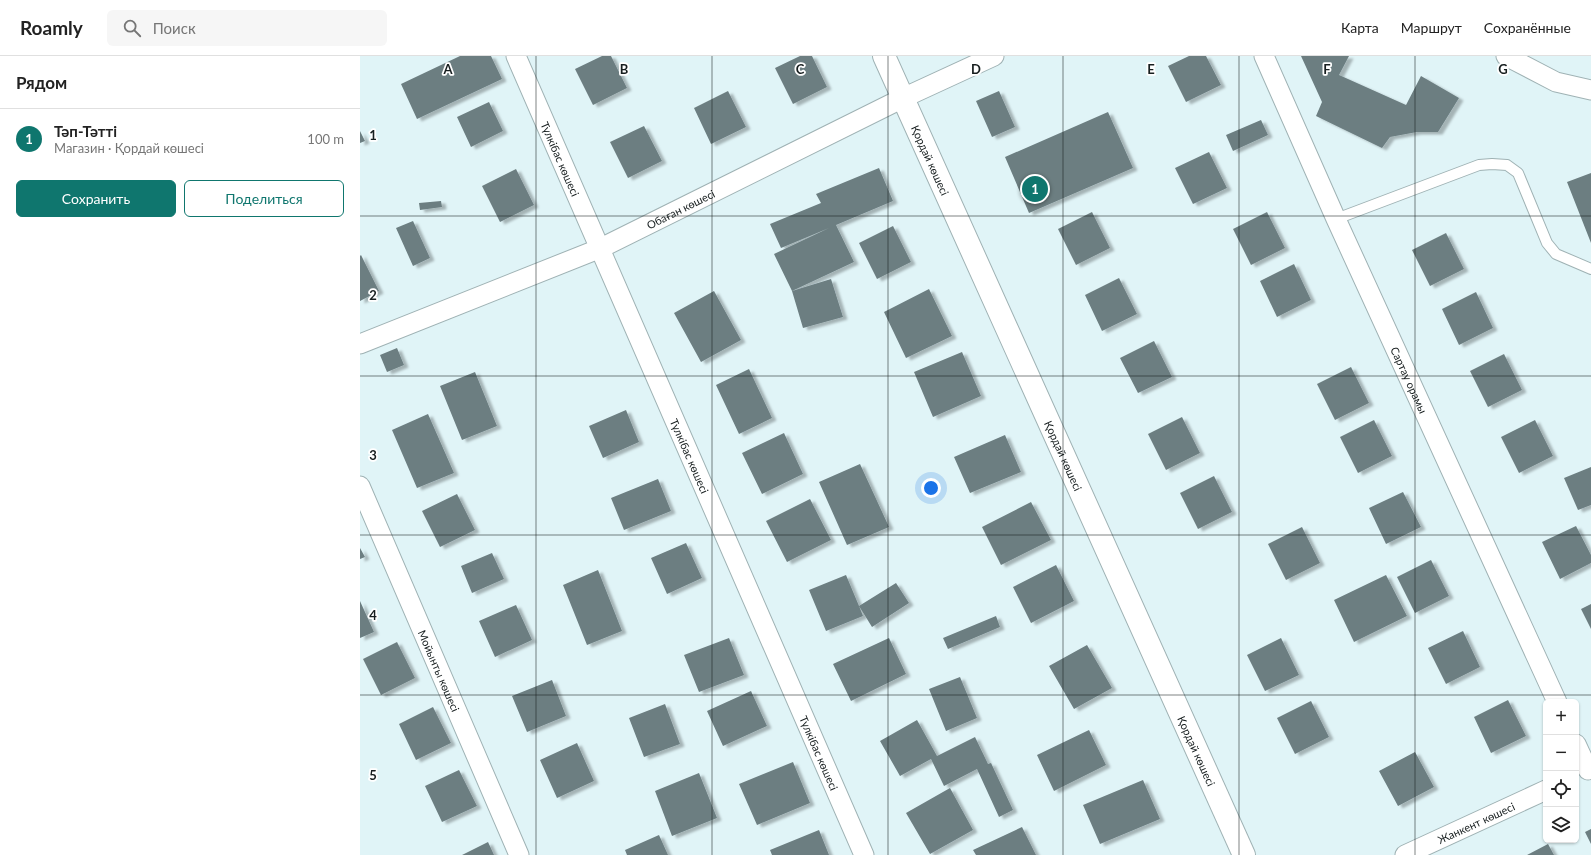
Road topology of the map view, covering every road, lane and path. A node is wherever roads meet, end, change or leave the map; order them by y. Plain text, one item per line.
1 (516, 56) edge
2 (884, 56) edge
3 (994, 56) edge
4 (1264, 56) edge
5 (1506, 56) edge
6 (1591, 90) edge
7 (903, 98) junction
8 (1336, 219) junction
9 (601, 248) junction
10 (1591, 269) edge
11 (360, 344) edge
12 (360, 486) edge
13 (1556, 699) edge
14 (1579, 753) edge
15 (1585, 772) edge
16 (1543, 791) edge
17 (519, 855) edge
18 (864, 855) edge
19 (1244, 855) edge
20 (1405, 855) edge

1 - 9 street, Түлкібас көшесі
2 - 7 street, Қордай көшесі
3 - 7 street, Обаған көшесі
4 - 8 street, Сартау орамы
5 - 6 street
7 - 9 street, Обаған көшесі
7 - 19 street, Қордай көшесі
8 - 10 lane
8 - 13 street, Сартау орамы
9 - 11 street, Обаған көшесі
9 - 18 street, Түлкібас көшесі
12 - 17 street, Мойынты көшесі
14 - 15 street
16 - 20 street, Жанкент көшесі

